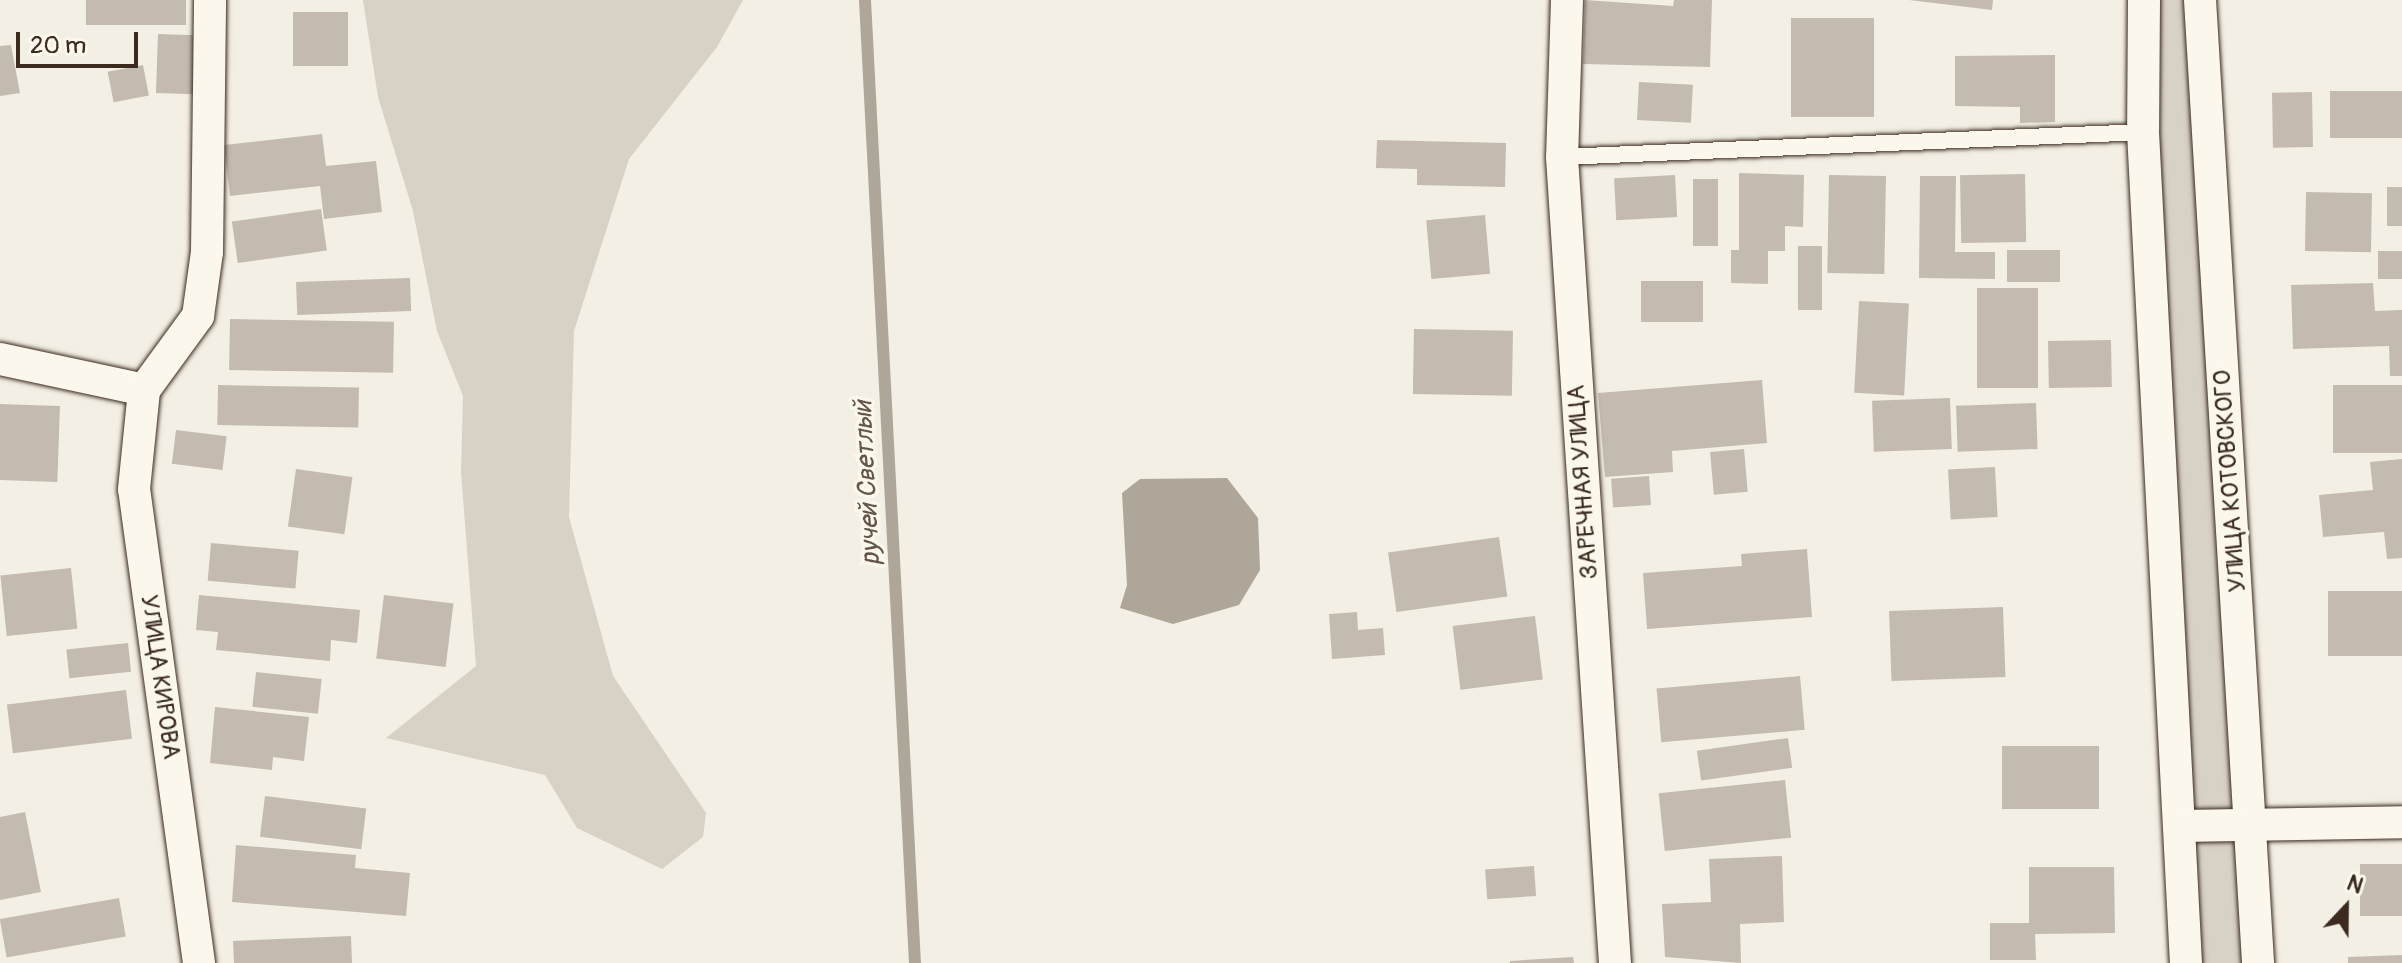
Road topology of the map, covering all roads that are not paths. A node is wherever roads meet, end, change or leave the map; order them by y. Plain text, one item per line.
1 (210, 0) edge
2 (1567, 0) edge
3 (2144, 0) edge
4 (2200, 0) edge
5 (2143, 132) junction
6 (1562, 157) junction
7 (0, 359) edge
8 (144, 390) junction
9 (2402, 822) edge
10 (2182, 826) junction
11 (2253, 828) junction
12 (199, 963) edge
13 (1615, 963) edge
14 (2186, 963) edge
15 (2258, 963) edge

1 - 8 street
2 - 6 street, ЗАРЕЧНАЯ УЛИЦА
3 - 5 street
4 - 11 street, УЛИЦА КОТОВСКОГО
5 - 6 lane
5 - 10 street
6 - 13 street, ЗАРЕЧНАЯ УЛИЦА
7 - 8 street
8 - 12 street, УЛИЦА КИРОВА
9 - 11 street
10 - 11 street
10 - 14 street
11 - 15 street, УЛИЦА КОТОВСКОГО

